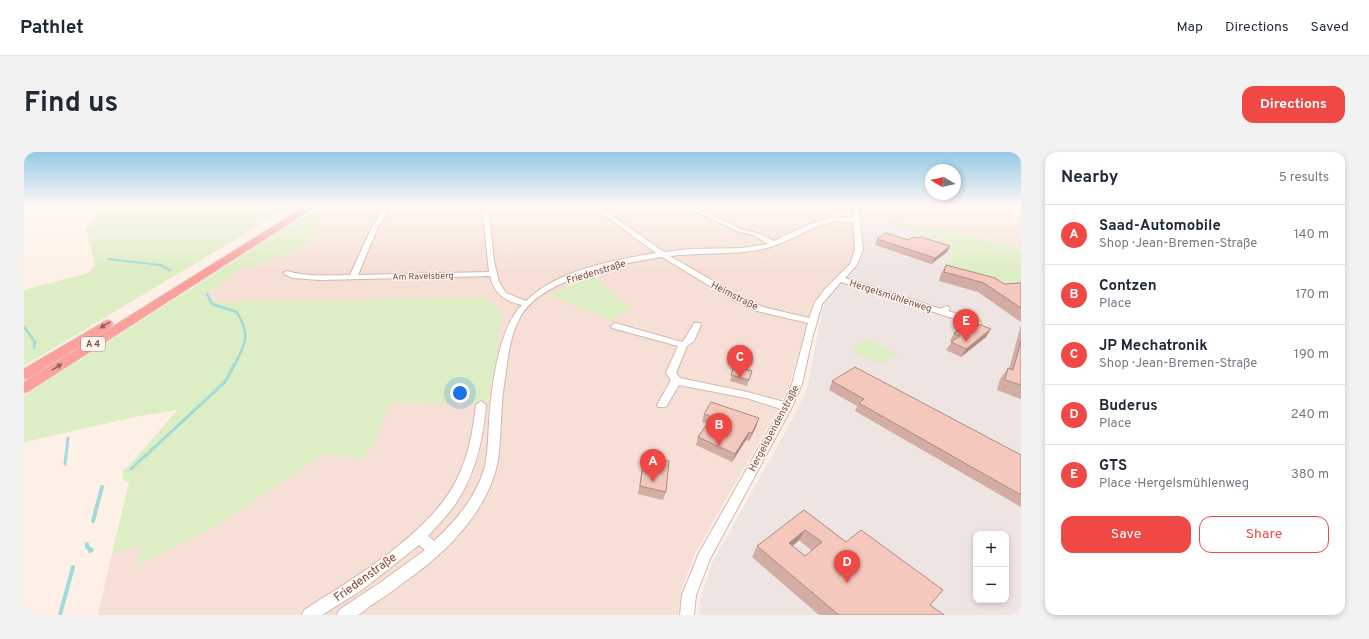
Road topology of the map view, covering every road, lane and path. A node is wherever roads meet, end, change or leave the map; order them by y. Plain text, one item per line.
1 (267, 228) edge
2 (276, 228) edge
3 (375, 228) edge
4 (488, 228) edge
5 (625, 228) edge
6 (734, 228) edge
7 (805, 228) edge
8 (857, 228) edge
9 (774, 244) junction
10 (662, 254) junction
11 (287, 274) dead end
12 (494, 274) junction
13 (353, 278) junction
14 (840, 279) junction
15 (182, 283) junction
16 (156, 298) junction
17 (525, 304) junction
18 (813, 322) junction
19 (977, 323) edge
20 (697, 325) dead end
21 (615, 326) dead end
22 (683, 345) junction
23 (24, 375) edge
24 (677, 381) junction
25 (24, 388) edge
26 (481, 405) dead end
27 (662, 405) dead end
28 (787, 407) junction
29 (419, 537) junction
30 (435, 550) junction
31 (309, 615) edge
32 (344, 615) edge
33 (688, 615) edge

1 - 15 highway, A 4
2 - 15 highway, A 4
3 - 13 street
4 - 12 street
5 - 10 street, Heimstraße
6 - 9 street
7 - 9 street, Friedenstraße
8 - 14 street, Hergelsbendenstraße
9 - 10 street, Friedenstraße
10 - 17 street, Friedenstraße
10 - 18 street, Heimstraße
11 - 13 street, Am Ravelsberg
12 - 13 street, Am Ravelsberg
12 - 17 street
14 - 18 street, Hergelsbendenstraße
14 - 19 street, Hergelsmühlenweg
15 - 16 highway, A 4
16 -> 23 highway, A 4
25 -> 16 highway, A 4
17 - 30 street, Friedenstraße
18 - 28 street, Hergelsbendenstraße
20 - 22 street
21 - 22 street
22 - 24 street
24 - 27 street
24 - 28 street
26 - 29 street, Friedenstraße
28 - 33 street, Hergelsbendenstraße
29 - 30 street
29 - 31 street, Friedenstraße
30 - 32 street, Friedenstraße

